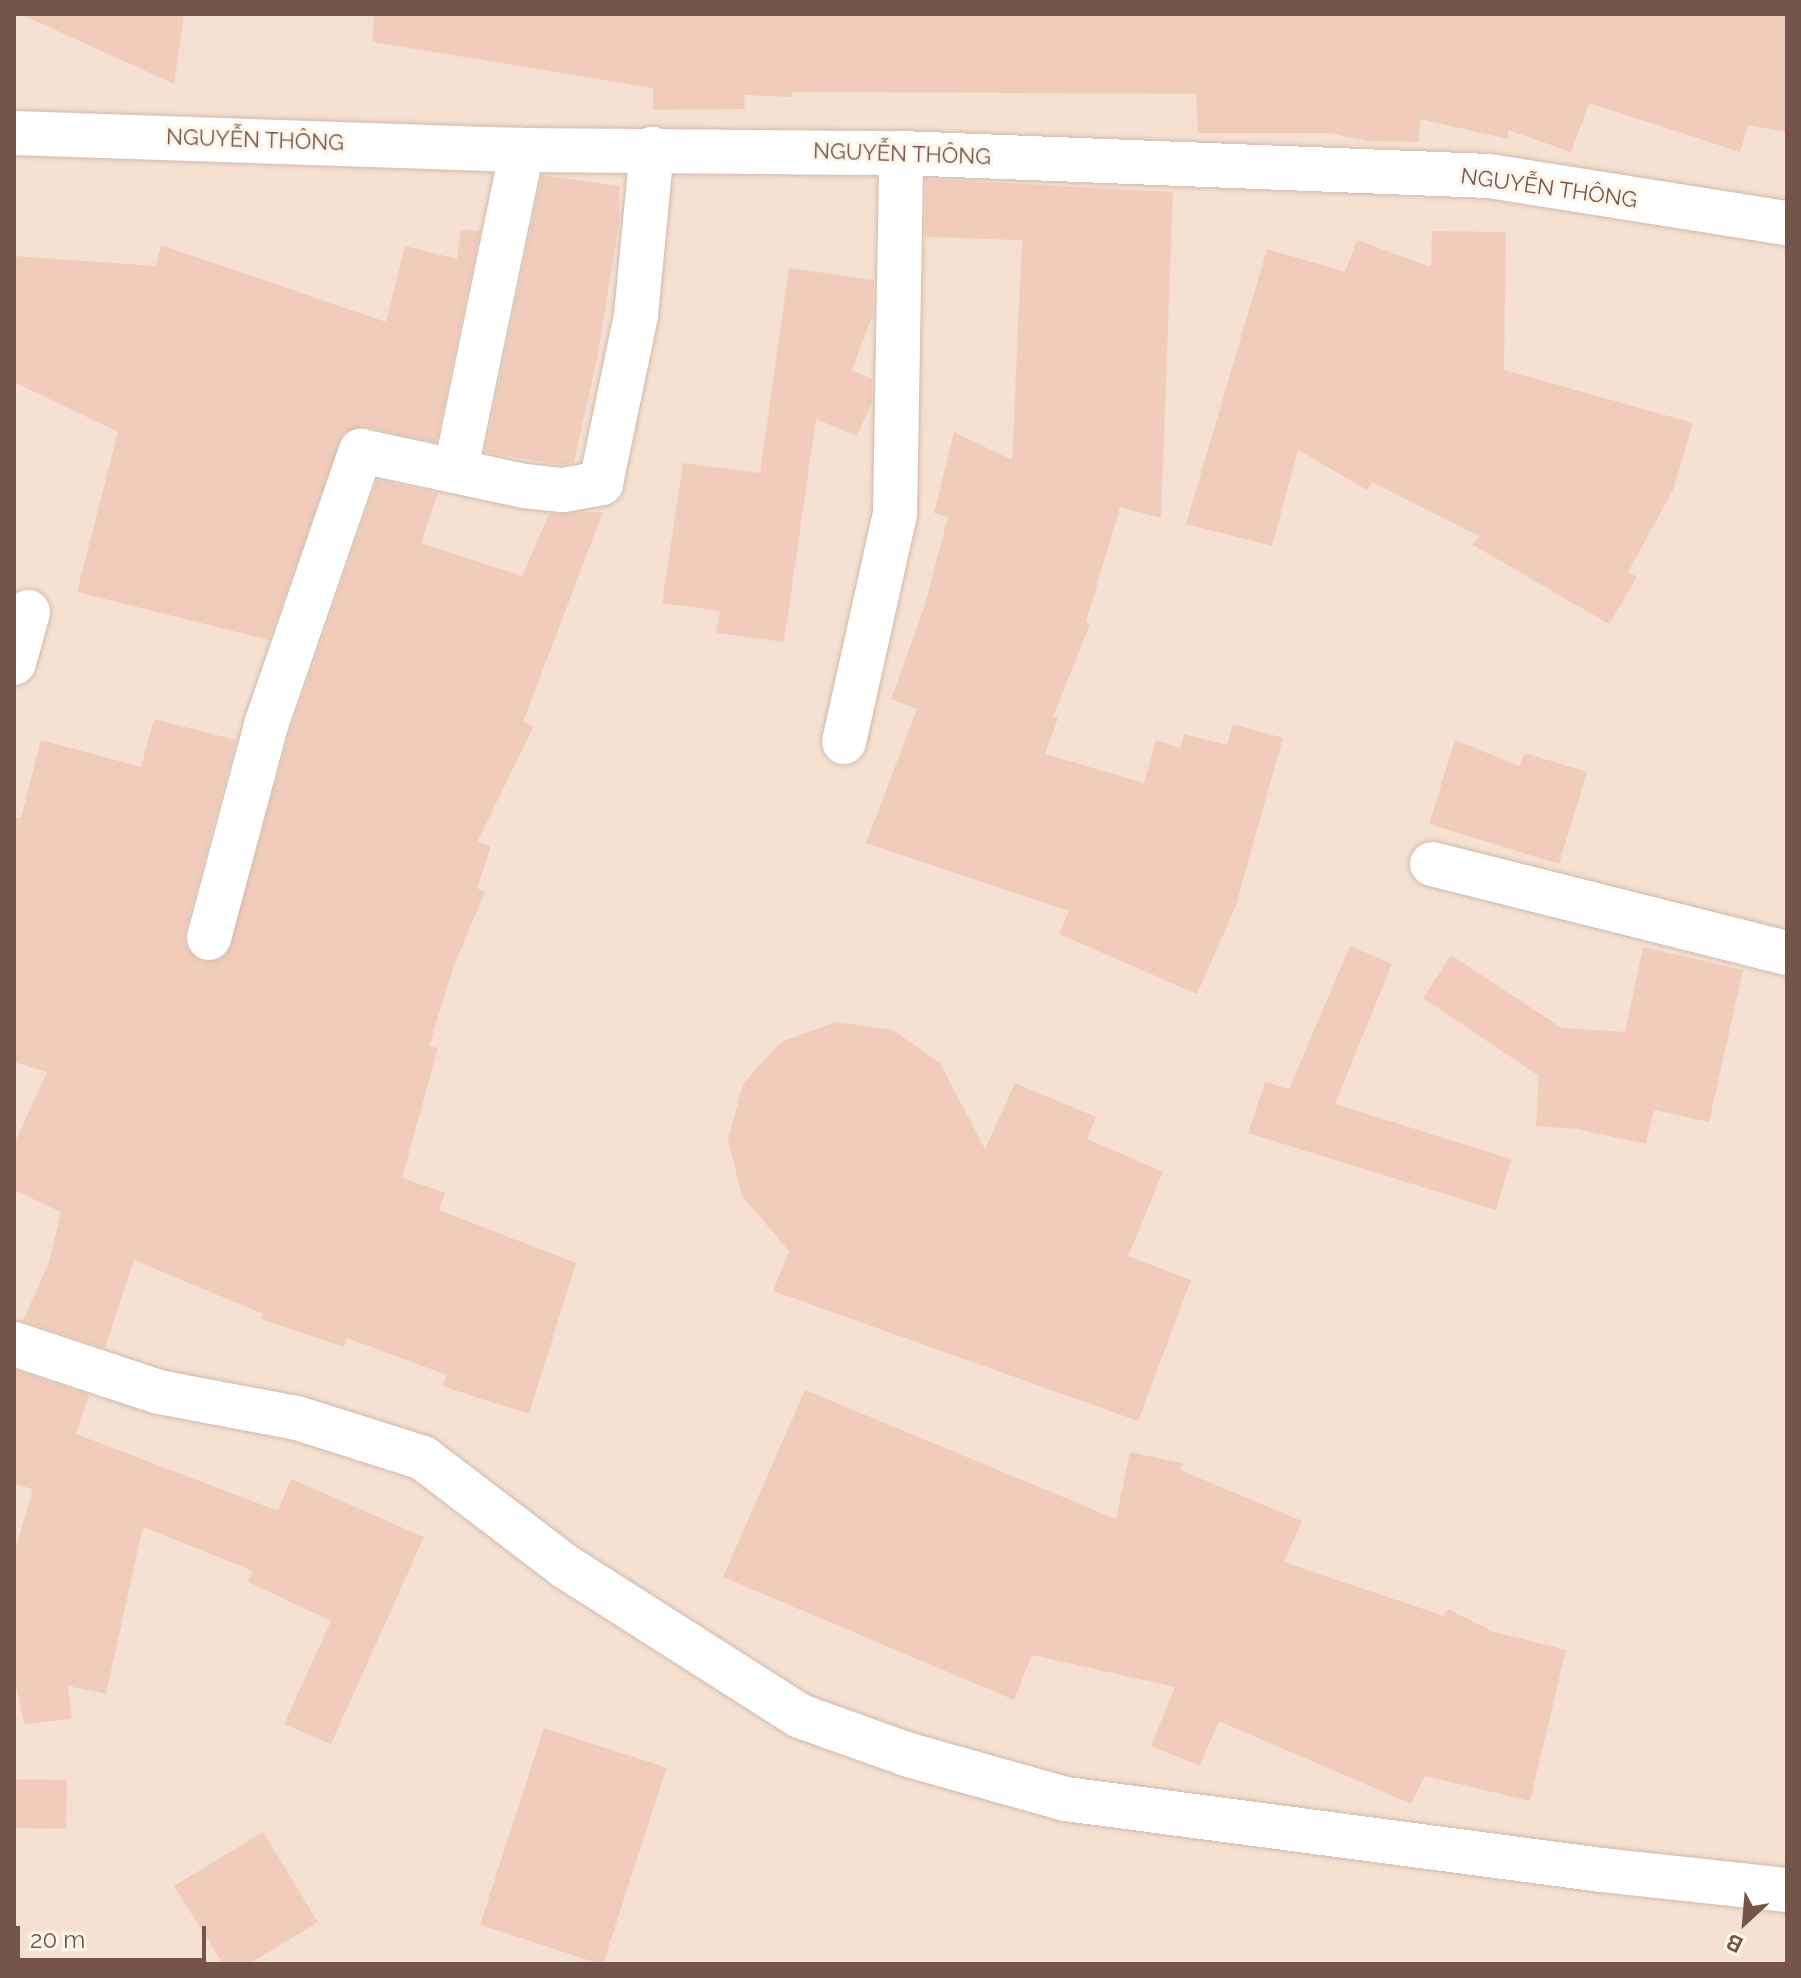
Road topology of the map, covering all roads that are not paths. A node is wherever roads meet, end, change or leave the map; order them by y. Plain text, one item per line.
1 (14, 133) edge
2 (652, 149) junction
3 (522, 150) junction
4 (901, 153) junction
5 (1787, 223) edge
6 (456, 468) junction
7 (28, 612) dead end
8 (14, 663) edge
9 (844, 742) dead end
10 (1432, 864) dead end
11 (209, 938) dead end
12 (1787, 953) edge
13 (14, 1344) edge
14 (1787, 1890) edge

1 - 3 street, NGUYỄN THÔNG
2 - 3 street, NGUYỄN THÔNG
2 - 4 street, NGUYỄN THÔNG
2 - 6 street
3 - 6 street
4 - 5 street, NGUYỄN THÔNG
4 - 9 street
6 - 11 street
7 - 8 street
10 - 12 street
13 - 14 street

